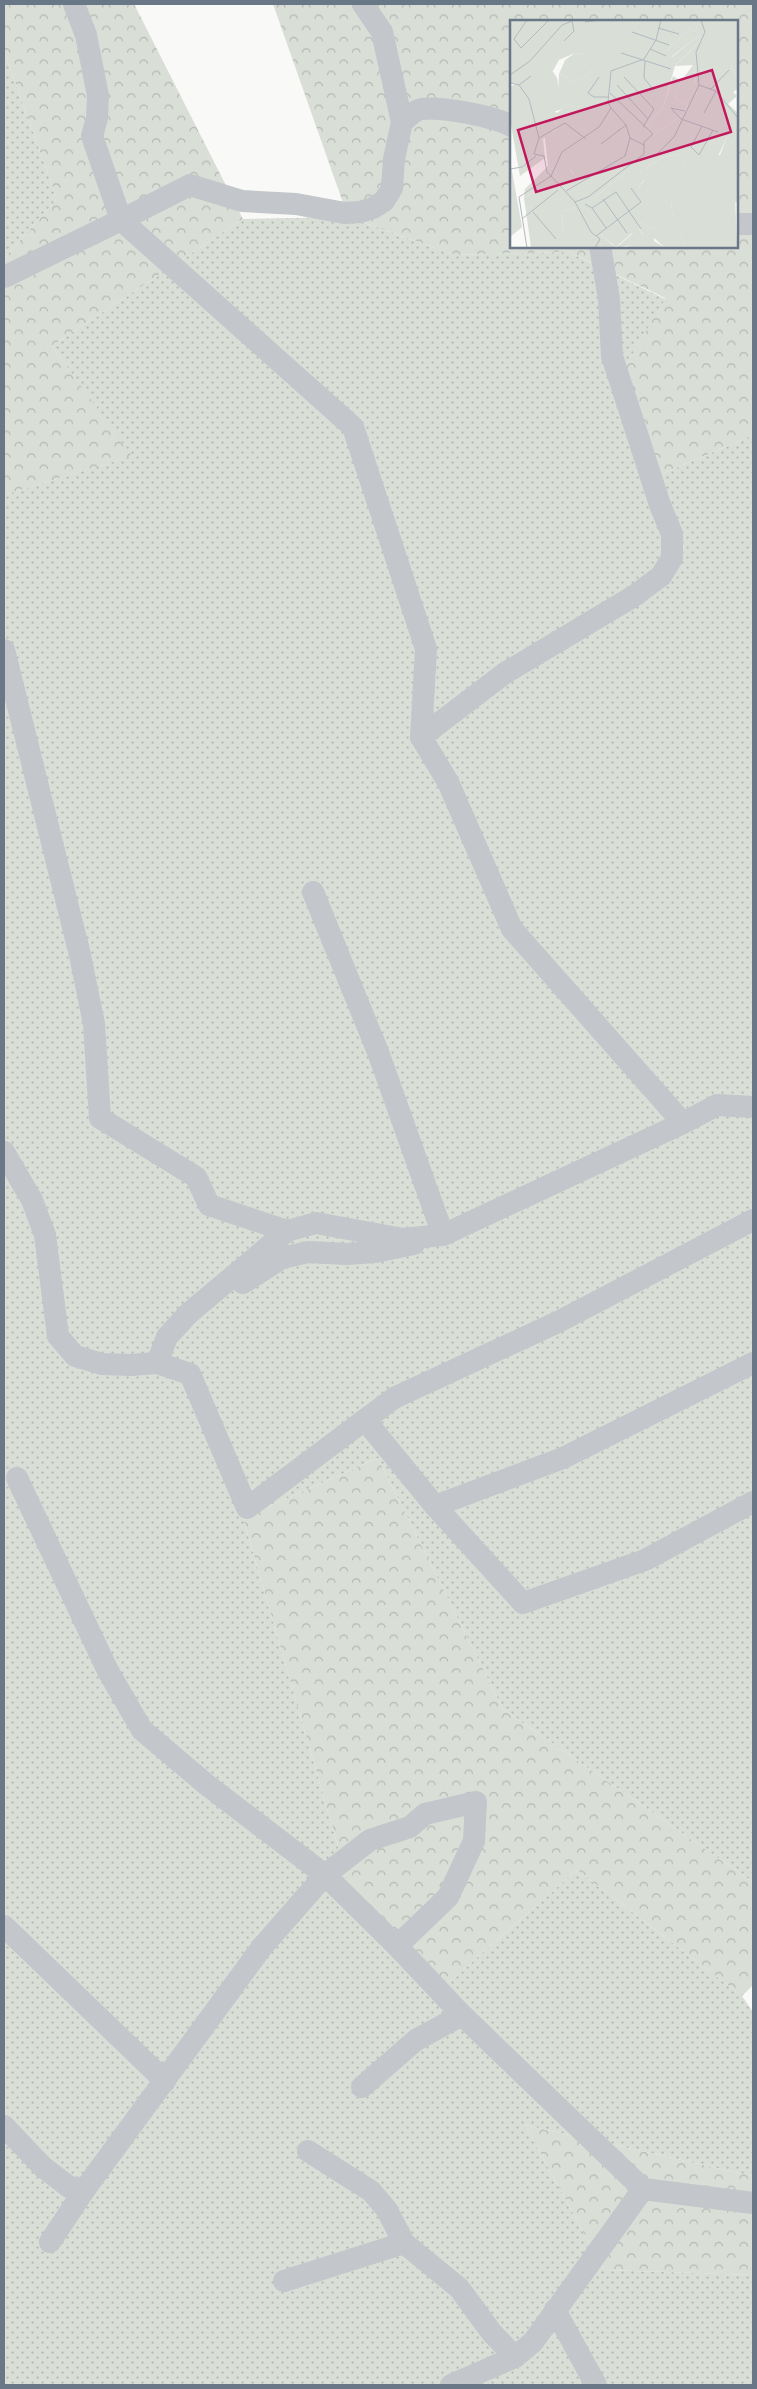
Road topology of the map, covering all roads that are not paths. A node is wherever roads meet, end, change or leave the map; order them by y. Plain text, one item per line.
1 (74, 4) edge
2 (363, 4) edge
3 (402, 122) junction
4 (510, 126) edge
5 (121, 220) junction
6 (737, 224) edge
7 (753, 224) edge
8 (600, 248) edge
9 (4, 276) edge
10 (4, 650) edge
11 (421, 737) junction
12 (313, 892) dead end
13 (753, 1107) edge
14 (683, 1123) junction
15 (4, 1152) edge
16 (753, 1220) edge
17 (287, 1231) junction
18 (443, 1235) junction
19 (157, 1363) junction
20 (753, 1363) edge
21 (365, 1420) junction
22 (17, 1478) dead end
23 (753, 1502) edge
24 (434, 1506) junction
25 (325, 1875) junction
26 (4, 1926) edge
27 (397, 1946) junction
28 (462, 2015) junction
29 (165, 2081) junction
30 (362, 2087) dead end
31 (4, 2126) edge
32 (308, 2151) dead end
33 (642, 2189) junction
34 (85, 2190) junction
35 (753, 2203) edge
36 (50, 2242) dead end
37 (404, 2243) junction
38 (284, 2281) dead end
39 (555, 2310) junction
40 (515, 2357) junction
41 (451, 2385) edge
42 (596, 2385) edge

1 - 5 street
2 - 3 street
3 - 4 street
3 - 5 street
5 - 9 street
5 - 11 street
6 - 7 street
8 - 11 street
10 - 17 street
11 - 14 street
12 - 18 street
13 - 14 street
14 - 18 street
15 - 19 street
16 - 21 street
17 - 18 street
17 - 19 street
18 - 19 street
19 - 21 street
20 - 24 street
21 - 24 street
22 - 25 street
23 - 24 street
25 - 27 street
25 - 27 street
25 - 29 street
26 - 29 street
27 - 28 street
28 - 30 street
28 - 33 street
29 - 34 street
31 - 34 street
32 - 37 street
33 - 35 street
33 - 39 street
34 - 36 street
37 - 38 street
37 - 40 street
39 - 40 street
39 - 42 street
40 - 41 street

